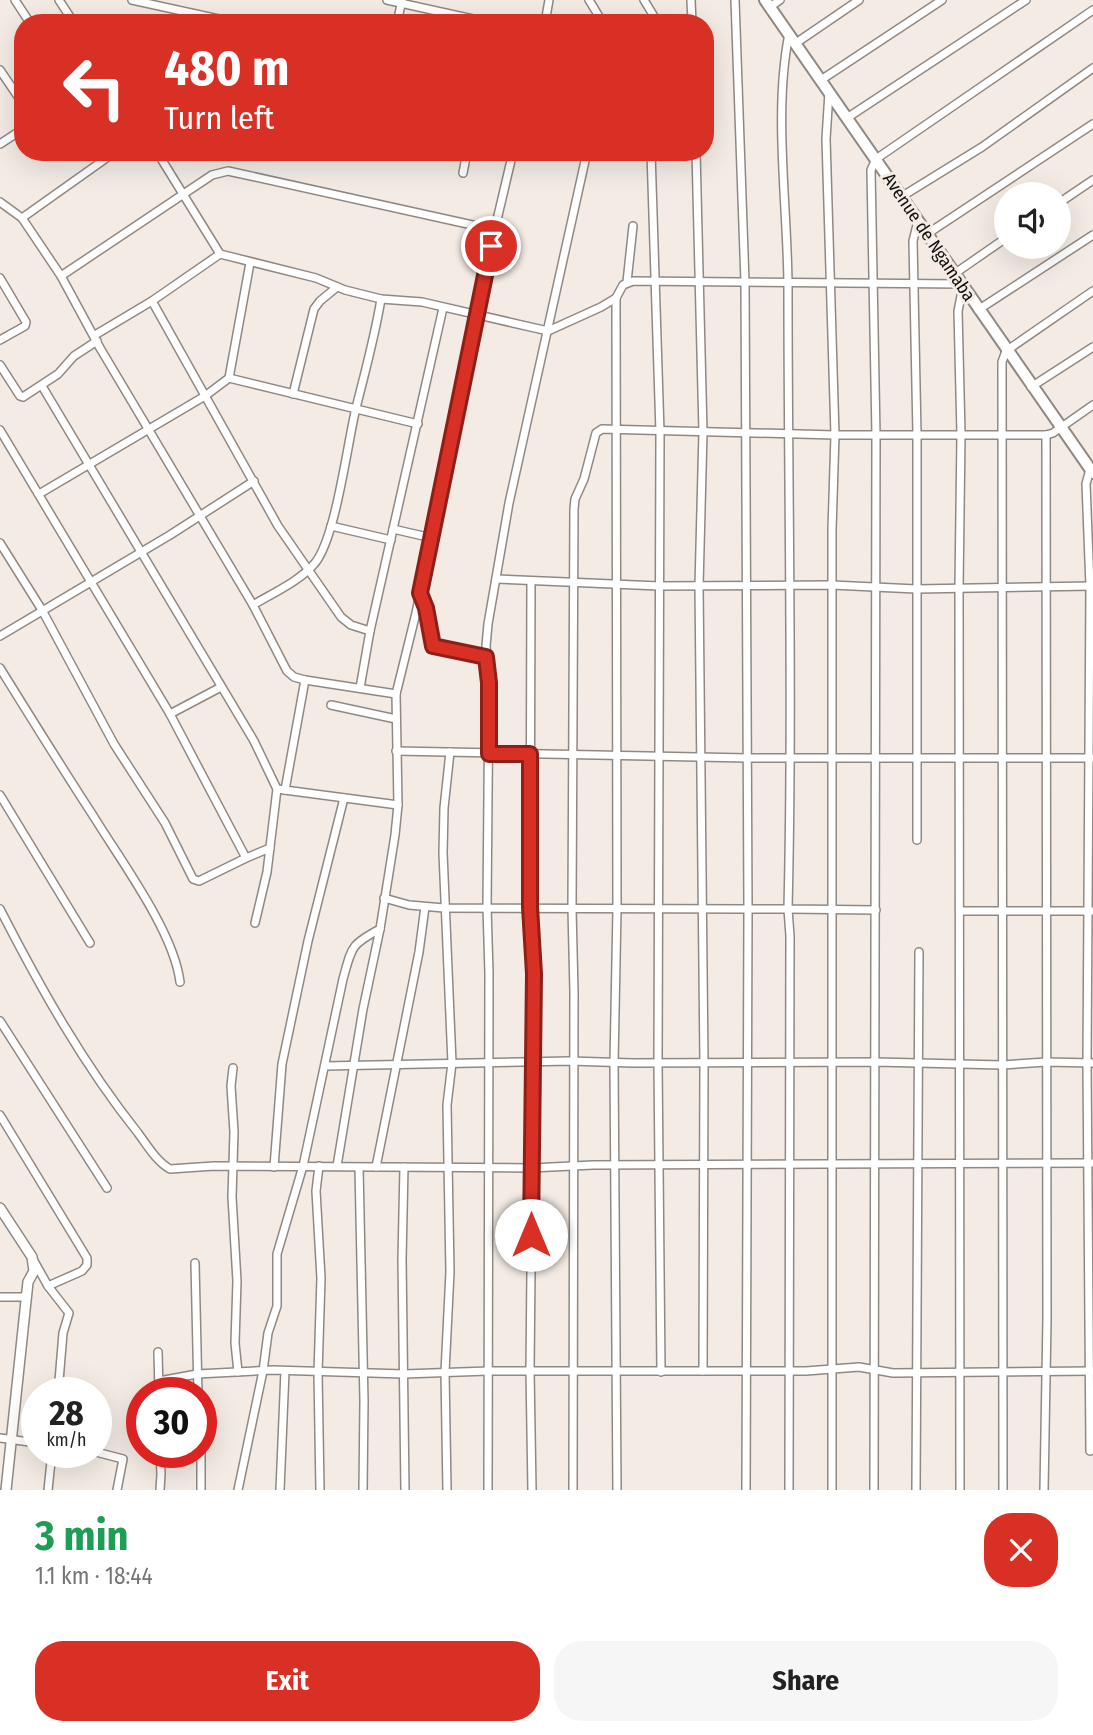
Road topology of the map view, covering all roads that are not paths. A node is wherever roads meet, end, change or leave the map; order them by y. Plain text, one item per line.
1 (132, 0) edge
2 (387, 0) edge
3 (735, 0) edge
4 (859, 0) edge
5 (942, 0) edge
6 (1026, 0) edge
7 (402, 1) edge
8 (772, 2) edge
9 (1093, 10) edge
10 (196, 14) edge
11 (455, 14) edge
12 (792, 39) junction
13 (1093, 68) edge
14 (0, 70) edge
15 (821, 80) junction
16 (14, 91) edge
17 (830, 92) junction
18 (847, 118) junction
19 (1093, 124) edge
20 (876, 159) junction
21 (102, 161) edge
22 (163, 161) edge
23 (465, 161) edge
24 (511, 161) edge
25 (585, 161) edge
26 (652, 161) edge
27 (696, 161) edge
28 (463, 173) dead end
29 (1093, 180) edge
30 (184, 193) junction
31 (1071, 195) edge
32 (901, 197) junction
33 (0, 202) edge
34 (22, 218) junction
35 (918, 221) junction
36 (633, 226) dead end
37 (495, 230) junction
38 (927, 234) junction
39 (1093, 235) edge
40 (994, 249) edge
41 (220, 254) junction
42 (250, 263) junction
43 (61, 276) junction
44 (0, 278) edge
45 (657, 281) junction
46 (699, 281) junction
47 (959, 281) junction
48 (627, 282) junction
49 (745, 282) junction
50 (872, 282) junction
51 (788, 283) junction
52 (831, 283) junction
53 (914, 283) junction
54 (337, 287) junction
55 (1093, 291) edge
56 (616, 298) junction
57 (381, 299) junction
58 (152, 301) junction
59 (443, 308) junction
60 (978, 310) junction
61 (478, 316) junction
62 (548, 331) junction
63 (96, 338) junction
64 (0, 340) edge
65 (1093, 347) edge
66 (1006, 351) junction
67 (0, 365) edge
68 (229, 378) junction
69 (42, 386) junction
70 (1031, 387) junction
71 (293, 394) junction
72 (205, 396) junction
73 (1093, 405) edge
74 (356, 408) junction
75 (418, 424) junction
76 (1060, 427) junction
77 (147, 428) junction
78 (0, 430) edge
79 (615, 430) junction
80 (660, 432) junction
81 (702, 432) junction
82 (747, 432) junction
83 (790, 434) junction
84 (917, 434) junction
85 (961, 434) junction
86 (835, 435) junction
87 (876, 435) junction
88 (1003, 435) junction
89 (1046, 435) junction
90 (89, 463) junction
91 (1091, 467) edge
92 (254, 481) junction
93 (39, 494) junction
94 (201, 515) junction
95 (331, 526) junction
96 (393, 529) junction
97 (432, 538) junction
98 (391, 540) junction
99 (0, 543) edge
100 (143, 551) junction
101 (309, 569) junction
102 (496, 579) junction
103 (90, 580) junction
104 (531, 582) junction
105 (574, 583) junction
106 (616, 585) junction
107 (832, 585) junction
108 (659, 586) junction
109 (699, 586) junction
110 (746, 586) junction
111 (790, 586) junction
112 (1091, 586) edge
113 (875, 587) junction
114 (1003, 587) junction
115 (1046, 587) junction
116 (959, 588) junction
117 (916, 589) junction
118 (420, 593) junction
119 (253, 605) junction
120 (42, 610) junction
121 (370, 631) junction
122 (0, 636) edge
123 (486, 657) junction
124 (0, 668) edge
125 (305, 680) junction
126 (221, 687) junction
127 (360, 688) junction
128 (396, 694) junction
129 (331, 705) dead end
130 (170, 714) junction
131 (396, 719) junction
132 (397, 751) junction
133 (450, 752) junction
134 (489, 754) junction
135 (530, 754) junction
136 (574, 754) junction
137 (616, 755) junction
138 (658, 756) junction
139 (703, 757) junction
140 (918, 757) junction
141 (748, 758) junction
142 (789, 758) junction
143 (832, 758) junction
144 (876, 758) junction
145 (960, 758) junction
146 (1044, 758) junction
147 (1091, 758) edge
148 (1003, 759) junction
149 (281, 789) junction
150 (0, 795) edge
151 (344, 798) junction
152 (398, 805) junction
153 (917, 840) dead end
154 (270, 848) junction
155 (246, 858) junction
156 (384, 898) junction
157 (425, 907) junction
158 (487, 907) junction
159 (530, 907) junction
160 (444, 908) junction
161 (0, 909) edge
162 (572, 909) junction
163 (617, 909) junction
164 (659, 909) junction
165 (702, 909) junction
166 (748, 909) junction
167 (788, 909) junction
168 (832, 909) junction
169 (876, 910) junction
170 (960, 911) junction
171 (1001, 911) junction
172 (1044, 911) junction
173 (1091, 911) edge
174 (255, 923) dead end
175 (380, 929) junction
176 (90, 943) dead end
177 (919, 952) dead end
178 (180, 982) dead end
179 (0, 1021) edge
180 (533, 1061) junction
181 (575, 1061) junction
182 (488, 1062) junction
183 (832, 1062) junction
184 (876, 1062) junction
185 (1046, 1062) junction
186 (452, 1063) junction
187 (614, 1063) junction
188 (658, 1063) junction
189 (704, 1063) junction
190 (747, 1063) junction
191 (789, 1063) junction
192 (917, 1063) junction
193 (1090, 1063) edge
194 (960, 1064) junction
195 (396, 1065) junction
196 (1002, 1065) junction
197 (325, 1066) junction
198 (354, 1067) junction
199 (233, 1068) dead end
200 (0, 1115) edge
201 (1091, 1163) edge
202 (790, 1164) junction
203 (917, 1164) junction
204 (960, 1164) junction
205 (1046, 1164) junction
206 (659, 1165) junction
207 (703, 1165) junction
208 (747, 1165) junction
209 (833, 1165) junction
210 (876, 1165) junction
211 (1003, 1165) junction
212 (232, 1166) junction
213 (303, 1166) junction
214 (319, 1166) junction
215 (337, 1166) junction
216 (447, 1166) junction
217 (488, 1166) junction
218 (573, 1166) junction
219 (617, 1166) junction
220 (274, 1167) junction
221 (376, 1167) junction
222 (404, 1167) junction
223 (359, 1168) junction
224 (531, 1168) junction
225 (107, 1188) dead end
226 (0, 1208) edge
227 (32, 1257) junction
228 (195, 1263) dead end
229 (48, 1286) junction
230 (0, 1297) edge
231 (27, 1297) junction
232 (158, 1352) dead end
233 (530, 1370) junction
234 (616, 1370) junction
235 (746, 1370) junction
236 (832, 1370) junction
237 (875, 1370) junction
238 (263, 1371) junction
239 (285, 1371) junction
240 (488, 1371) junction
241 (573, 1371) junction
242 (703, 1371) junction
243 (789, 1371) junction
244 (917, 1371) junction
245 (1002, 1371) junction
246 (1046, 1371) junction
247 (1092, 1371) edge
248 (238, 1372) junction
249 (362, 1372) junction
250 (445, 1372) junction
251 (661, 1372) junction
252 (317, 1373) junction
253 (961, 1373) junction
254 (197, 1374) junction
255 (404, 1374) junction
256 (59, 1377) edge
257 (159, 1377) edge
258 (181, 1377) edge
259 (197, 1377) edge
260 (0, 1438) edge
261 (12, 1440) junction
262 (21, 1441) edge
263 (1090, 1451) dead end
264 (112, 1456) edge
265 (50, 1468) edge
266 (161, 1468) edge
267 (201, 1468) edge
268 (6, 1490) edge
269 (48, 1490) edge
270 (117, 1490) edge
271 (160, 1490) edge
272 (201, 1490) edge
273 (238, 1490) edge
274 (280, 1490) edge
275 (320, 1490) edge
276 (363, 1490) edge
277 (405, 1490) edge
278 (447, 1490) edge
279 (488, 1490) edge
280 (532, 1490) edge
281 (573, 1490) edge
282 (617, 1490) edge
283 (746, 1490) edge
284 (789, 1490) edge
285 (832, 1490) edge
286 (874, 1490) edge
287 (916, 1490) edge
288 (960, 1490) edge
289 (1003, 1490) edge
290 (1044, 1490) edge

1 - 10 street
2 - 7 street
3 - 49 street
4 - 12 street
5 - 15 street
6 - 18 street
7 - 11 street
8 - 12 main road, Avenue de Ngamaba
9 - 20 street
12 - 15 main road, Avenue de Ngamaba
12 - 51 street
13 - 32 street
14 - 16 street
15 - 17 main road, Avenue de Ngamaba
17 - 18 main road, Avenue de Ngamaba
17 - 52 street
18 - 20 main road, Avenue de Ngamaba
19 - 38 street
20 - 32 main road, Avenue de Ngamaba
20 - 50 street
21 - 34 street
22 - 30 street
23 - 28 street
24 - 37 street
25 - 62 street
26 - 45 street
27 - 46 street
29 - 31 street
30 - 37 street
30 - 41 street
30 - 43 street
32 - 35 main road, Avenue de Ngamaba
33 - 34 street
34 - 43 street
35 - 38 main road, Avenue de Ngamaba
35 - 53 street
36 - 48 street
37 - 61 street
38 - 47 main road, Avenue de Ngamaba
39 - 60 street
40 - 47 street
41 - 42 street
41 - 58 street
42 - 54 street
42 - 68 street
43 - 63 street
44 - 64 street
45 - 46 street
45 - 48 street
45 - 80 street
46 - 49 street
46 - 81 street
47 - 53 street
47 - 60 main road, Avenue de Ngamaba
47 - 85 street
48 - 56 street
49 - 51 street
49 - 82 street
50 - 52 street
50 - 53 street
50 - 87 street
51 - 52 street
51 - 83 street
52 - 86 street
53 - 84 street
54 - 57 street
54 - 71 street
55 - 66 street
56 - 62 street
56 - 79 street
57 - 59 street
57 - 74 street
58 - 63 street
58 - 72 street
59 - 61 street
59 - 75 street
60 - 66 main road, Avenue de Ngamaba
61 - 62 street
61 - 97 street
62 - 102 street
63 - 69 street
63 - 77 street
65 - 70 street
66 - 70 main road, Avenue de Ngamaba
66 - 88 street
67 - 69 street
68 - 71 street
68 - 72 street
69 - 90 street
70 - 76 main road, Avenue de Ngamaba
71 - 74 street
72 - 77 street
72 - 92 street
73 - 76 street
74 - 75 street
74 - 95 street
75 - 96 street
76 - 89 street
76 - 91 main road, Avenue de Ngamaba
77 - 90 street
77 - 94 street
78 - 93 street
79 - 80 street
79 - 105 street
79 - 106 street
80 - 81 street
80 - 108 street
81 - 82 street
81 - 109 street
82 - 83 street
82 - 110 street
83 - 86 street
83 - 111 street
84 - 85 street
84 - 87 street
84 - 117 street
85 - 88 street
85 - 116 street
86 - 87 street
86 - 107 street
87 - 113 street
88 - 89 street
88 - 114 street
89 - 115 street
90 - 93 street
90 - 100 street
91 - 112 street
92 - 94 street
92 - 101 street
93 - 103 street
94 - 100 street
94 - 119 street
95 - 98 street
95 - 101 street
96 - 97 street
96 - 98 street
97 - 118 street
98 - 121 street
99 - 120 street
100 - 103 street
100 - 126 street
101 - 119 street
101 - 121 street
102 - 104 street
102 - 123 street
103 - 120 street
103 - 130 street
104 - 105 street
104 - 135 street
105 - 106 street
105 - 136 street
106 - 108 street
106 - 137 street
107 - 111 street
107 - 113 street
107 - 143 street
108 - 109 street
108 - 138 street
109 - 110 street
109 - 139 street
110 - 111 street
110 - 141 street
111 - 142 street
112 - 115 street
112 - 147 street
113 - 117 street
113 - 144 street
114 - 115 street
114 - 116 street
114 - 148 street
115 - 146 street
116 - 117 street
116 - 145 street
117 - 140 street
118 - 123 street
118 - 128 street
119 - 125 street
120 - 122 street
120 - 155 street
121 - 127 street
123 - 134 street
124 - 178 street
125 - 127 street
125 - 149 street
126 - 130 street
126 - 149 street
127 - 128 street
128 - 131 street
129 - 131 street
130 - 155 street
131 - 132 street
132 - 133 street
132 - 152 street
133 - 134 street
133 - 160 street
134 - 135 street
134 - 158 street
135 - 136 street
135 - 159 street
136 - 137 street
136 - 162 street
137 - 138 street
137 - 163 street
138 - 139 street
138 - 164 street
139 - 141 street
139 - 165 street
140 - 144 street
140 - 145 street
140 - 153 street
141 - 142 street
141 - 166 street
142 - 143 street
142 - 167 street
143 - 144 street
143 - 168 street
144 - 169 street
145 - 148 street
145 - 170 street
146 - 147 street
146 - 148 street
146 - 172 street
147 - 173 street
148 - 171 street
149 - 151 street
149 - 154 street
150 - 176 street
151 - 152 street
151 - 220 street
152 - 156 street
154 - 155 street
154 - 174 street
156 - 157 street
156 - 175 street
157 - 160 street
157 - 195 street
158 - 159 street
158 - 160 street
158 - 182 street
159 - 162 street
159 - 180 street
160 - 186 street
161 - 212 street
162 - 163 street
162 - 181 street
163 - 164 street
163 - 187 street
164 - 165 street
164 - 188 street
165 - 166 street
165 - 189 street
166 - 167 street
166 - 190 street
167 - 168 street
167 - 191 street
168 - 169 street
168 - 183 street
169 - 184 street
170 - 171 street
170 - 194 street
171 - 172 street
171 - 196 street
172 - 173 street
172 - 185 street
173 - 193 street
175 - 197 street
175 - 198 street
177 - 192 street
179 - 225 street
180 - 181 street
180 - 182 street
180 - 224 street
181 - 187 street
181 - 218 street
182 - 186 street
182 - 217 street
183 - 184 street
183 - 191 street
183 - 209 street
184 - 192 street
184 - 210 street
185 - 193 street
185 - 196 street
185 - 205 street
186 - 195 street
186 - 216 street
187 - 188 street
187 - 219 street
188 - 189 street
188 - 206 street
189 - 190 street
189 - 207 street
190 - 191 street
190 - 208 street
191 - 202 street
192 - 194 street
192 - 203 street
193 - 201 street
194 - 196 street
194 - 204 street
195 - 198 street
195 - 221 street
196 - 211 street
197 - 198 street
197 - 213 street
198 - 215 street
199 - 212 street
200 - 229 street
201 - 205 street
201 - 247 street
202 - 208 street
202 - 209 street
202 - 243 street
203 - 204 street
203 - 210 street
203 - 244 street
204 - 211 street
204 - 253 street
205 - 211 street
205 - 246 street
206 - 207 street
206 - 219 street
206 - 251 street
207 - 208 street
207 - 242 street
208 - 235 street
209 - 210 street
209 - 236 street
210 - 237 street
211 - 245 street
212 - 220 street
212 - 248 street
213 - 214 street
213 - 220 street
213 - 238 street
214 - 215 street
214 - 252 street
215 - 223 street
216 - 217 street
216 - 222 street
216 - 250 street
217 - 224 street
217 - 240 street
218 - 219 street
218 - 224 street
218 - 241 street
219 - 234 street
221 - 222 street
221 - 223 street
222 - 255 street
223 - 249 street
224 - 233 street
226 - 227 street
227 - 229 street
227 - 231 street
228 - 254 street
229 - 256 street
230 - 231 street
231 - 261 street
232 - 257 street
233 - 240 street
233 - 241 street
233 - 280 street
234 - 241 street
234 - 251 street
234 - 282 street
235 - 242 street
235 - 243 street
235 - 283 street
236 - 237 street
236 - 243 street
236 - 285 street
237 - 244 street
237 - 286 street
238 - 239 street
238 - 248 street
238 - 273 street
239 - 252 street
239 - 274 street
240 - 250 street
240 - 279 street
241 - 281 street
242 - 251 street
243 - 284 street
244 - 253 street
244 - 287 street
245 - 246 street
245 - 253 street
245 - 289 street
246 - 247 street
246 - 290 street
247 - 263 street
248 - 254 street
249 - 252 street
249 - 255 street
249 - 276 street
250 - 255 street
250 - 278 street
252 - 275 street
253 - 288 street
254 - 258 street
254 - 259 street
255 - 277 street
260 - 261 street
261 - 262 street
261 - 268 street
264 - 270 street
265 - 269 street
266 - 271 street
267 - 272 street

